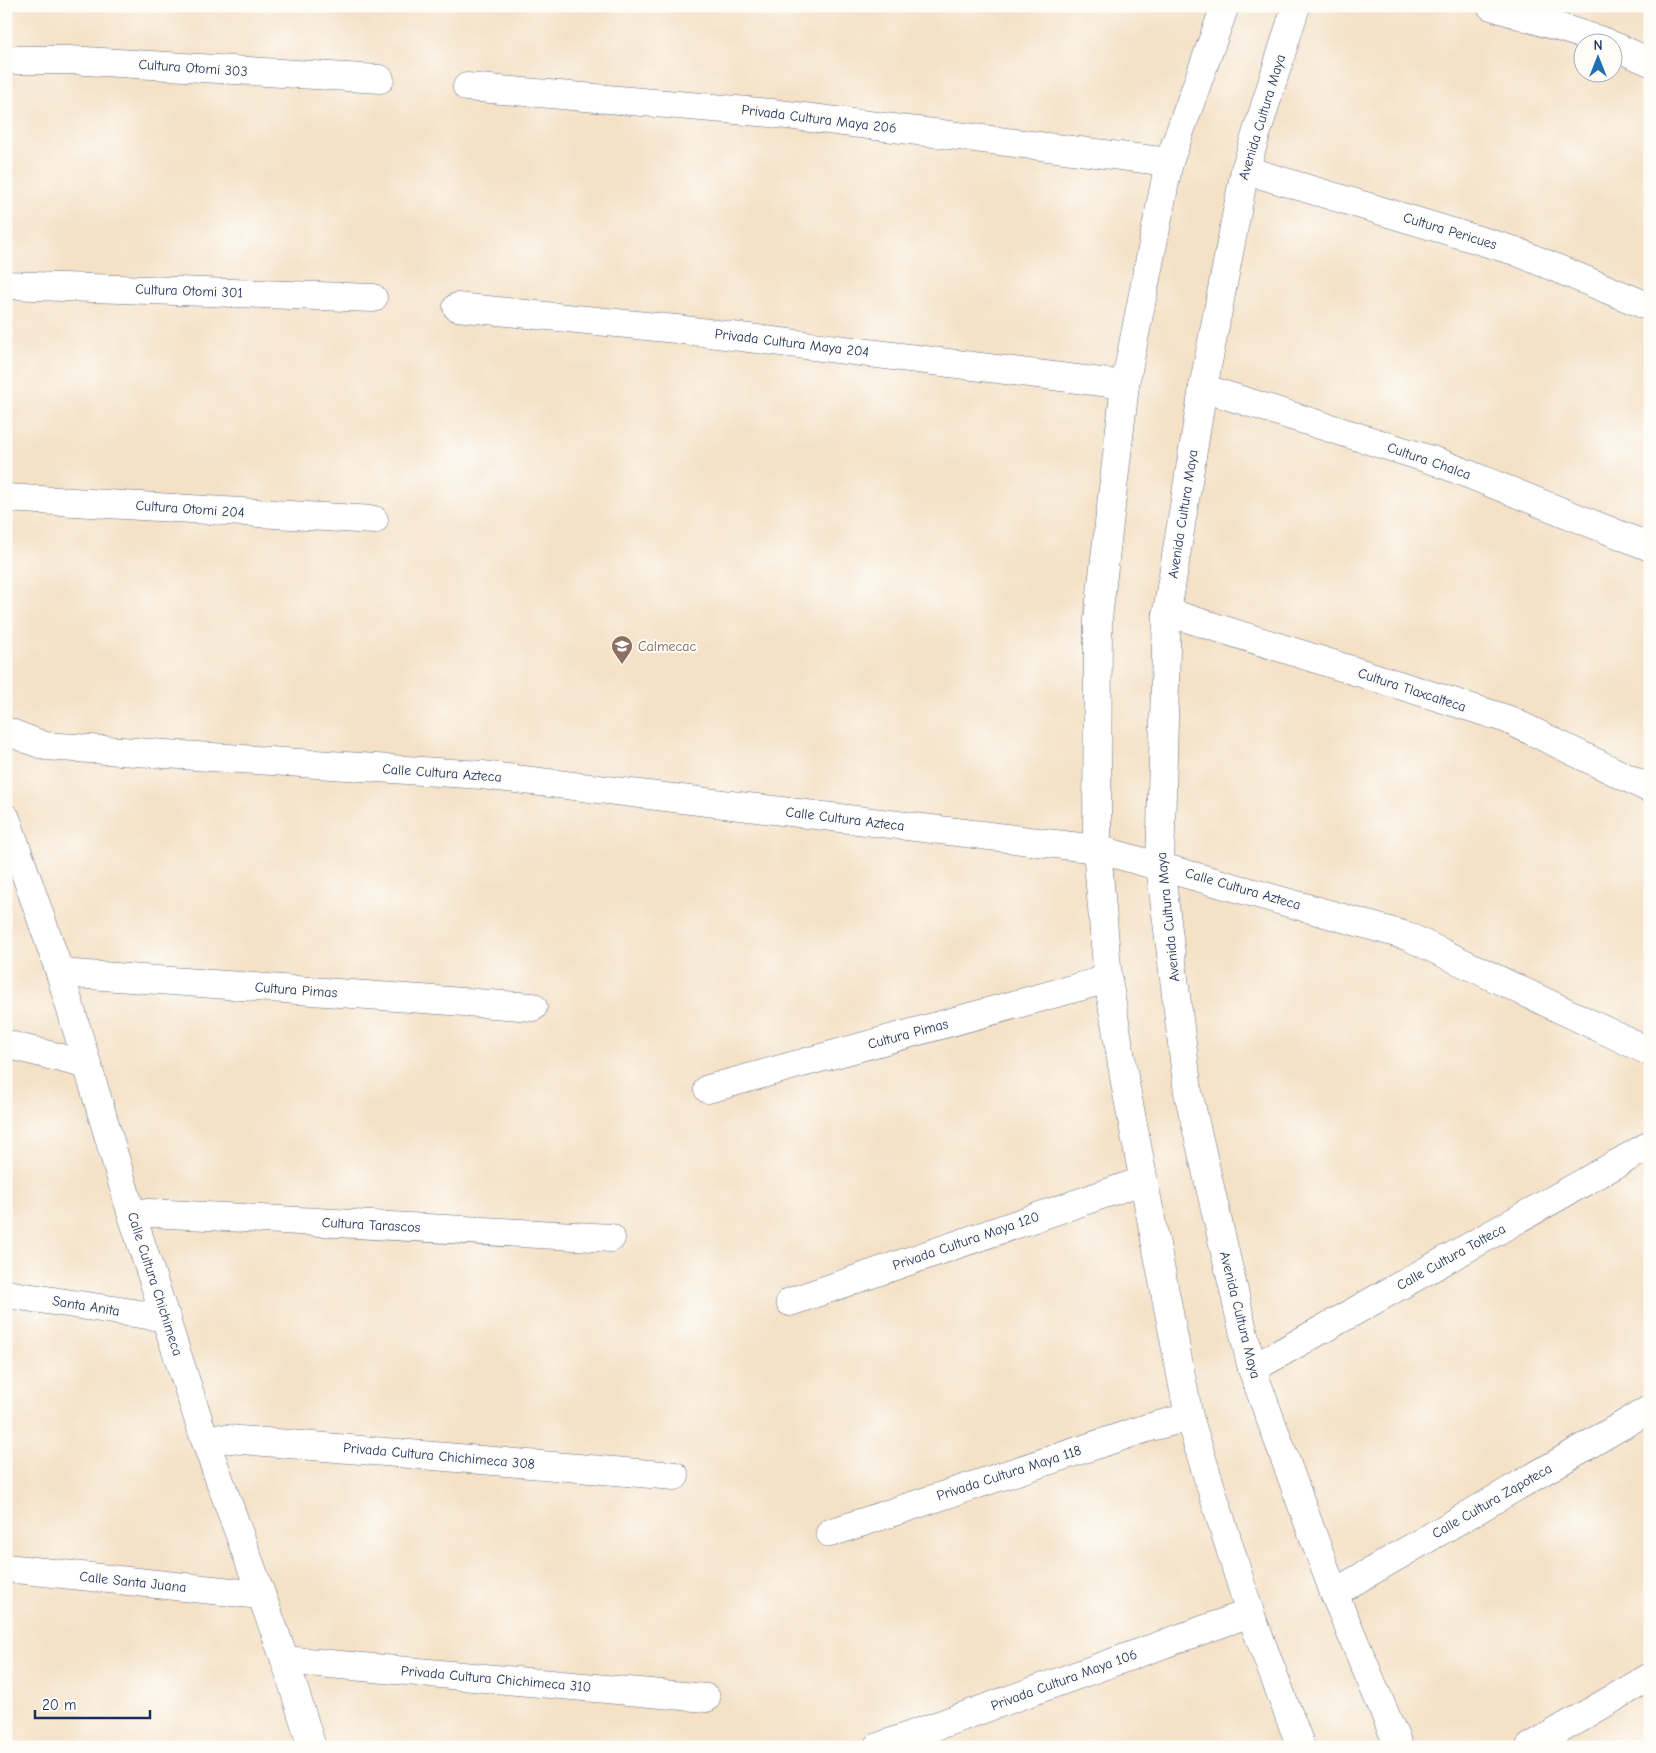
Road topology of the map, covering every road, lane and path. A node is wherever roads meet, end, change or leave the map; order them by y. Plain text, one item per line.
1 (1225, 6) edge
2 (1296, 6) edge
3 (1490, 6) edge
4 (1574, 32) edge
5 (1624, 50) edge
6 (6, 60) edge
7 (1650, 62) edge
8 (380, 79) dead end
9 (467, 87) dead end
10 (1169, 162) junction
11 (1245, 170) junction
12 (6, 285) edge
13 (373, 298) dead end
14 (457, 307) dead end
15 (1650, 307) edge
16 (1125, 385) junction
17 (1203, 388) junction
18 (6, 498) edge
19 (374, 520) dead end
20 (1650, 547) edge
21 (1167, 612) junction
22 (6, 731) edge
23 (1650, 788) edge
24 (6, 818) edge
25 (1097, 849) junction
26 (1160, 865) junction
27 (60, 973) junction
28 (1108, 979) junction
29 (533, 1007) dead end
30 (6, 1044) edge
31 (1650, 1052) edge
32 (88, 1066) junction
33 (708, 1088) dead end
34 (1650, 1144) edge
35 (1142, 1181) junction
36 (131, 1212) junction
37 (612, 1238) dead end
38 (6, 1294) edge
39 (790, 1302) dead end
40 (167, 1318) junction
41 (1252, 1369) junction
42 (1650, 1409) edge
43 (1189, 1417) junction
44 (204, 1437) junction
45 (675, 1476) dead end
46 (830, 1533) dead end
47 (6, 1568) edge
48 (1334, 1593) junction
49 (260, 1595) junction
50 (1250, 1613) junction
51 (285, 1660) junction
52 (1650, 1677) edge
53 (706, 1698) dead end
54 (312, 1747) edge
55 (878, 1747) edge
56 (1301, 1747) edge
57 (1399, 1747) edge
58 (1530, 1747) edge

1 - 10 street
2 - 11 street, Avenida Cultura Maya
3 - 4 street
5 - 7 street
6 - 8 street, Cultura Otomi 303
9 - 10 street, Privada Cultura Maya 206
10 - 16 street
11 - 15 street, Cultura Pericues
11 - 17 street, Avenida Cultura Maya
12 - 13 street, Cultura Otomi 301
14 - 16 street, Privada Cultura Maya 204
16 - 25 street
17 - 20 street, Cultura Chalca
17 - 21 street, Avenida Cultura Maya
18 - 19 street, Cultura Otomi 204
21 - 23 street, Cultura Tlaxcalteca
21 - 26 street, Avenida Cultura Maya
22 - 25 street, Calle Cultura Azteca
24 - 27 street, Calle Cultura Chichimeca
25 - 26 street, Calle Cultura Azteca
25 - 28 street
26 - 31 street, Calle Cultura Azteca
26 - 41 street, Avenida Cultura Maya
27 - 29 street, Cultura Pimas
27 - 32 street, Calle Cultura Chichimeca
28 - 33 street, Cultura Pimas
28 - 35 street
30 - 32 street
32 - 36 street, Calle Cultura Chichimeca
34 - 41 street, Calle Cultura Tolteca
35 - 39 street, Privada Cultura Maya 120
35 - 43 street
36 - 37 street, Cultura Tarascos
36 - 40 street, Calle Cultura Chichimeca
38 - 40 street, Santa Anita
40 - 44 street, Calle Cultura Chichimeca
41 - 48 street, Avenida Cultura Maya
42 - 48 street, Calle Cultura Zapoteca
43 - 46 street, Privada Cultura Maya 118
43 - 50 street
44 - 45 street, Privada Cultura Chichimeca 308
44 - 49 street, Calle Cultura Chichimeca
47 - 49 street, Calle Santa Juana
48 - 57 street, Avenida Cultura Maya
49 - 51 street, Calle Cultura Chichimeca
50 - 55 street, Privada Cultura Maya 106
50 - 56 street
51 - 53 street, Privada Cultura Chichimeca 310
51 - 54 street, Calle Cultura Chichimeca
52 - 58 street

